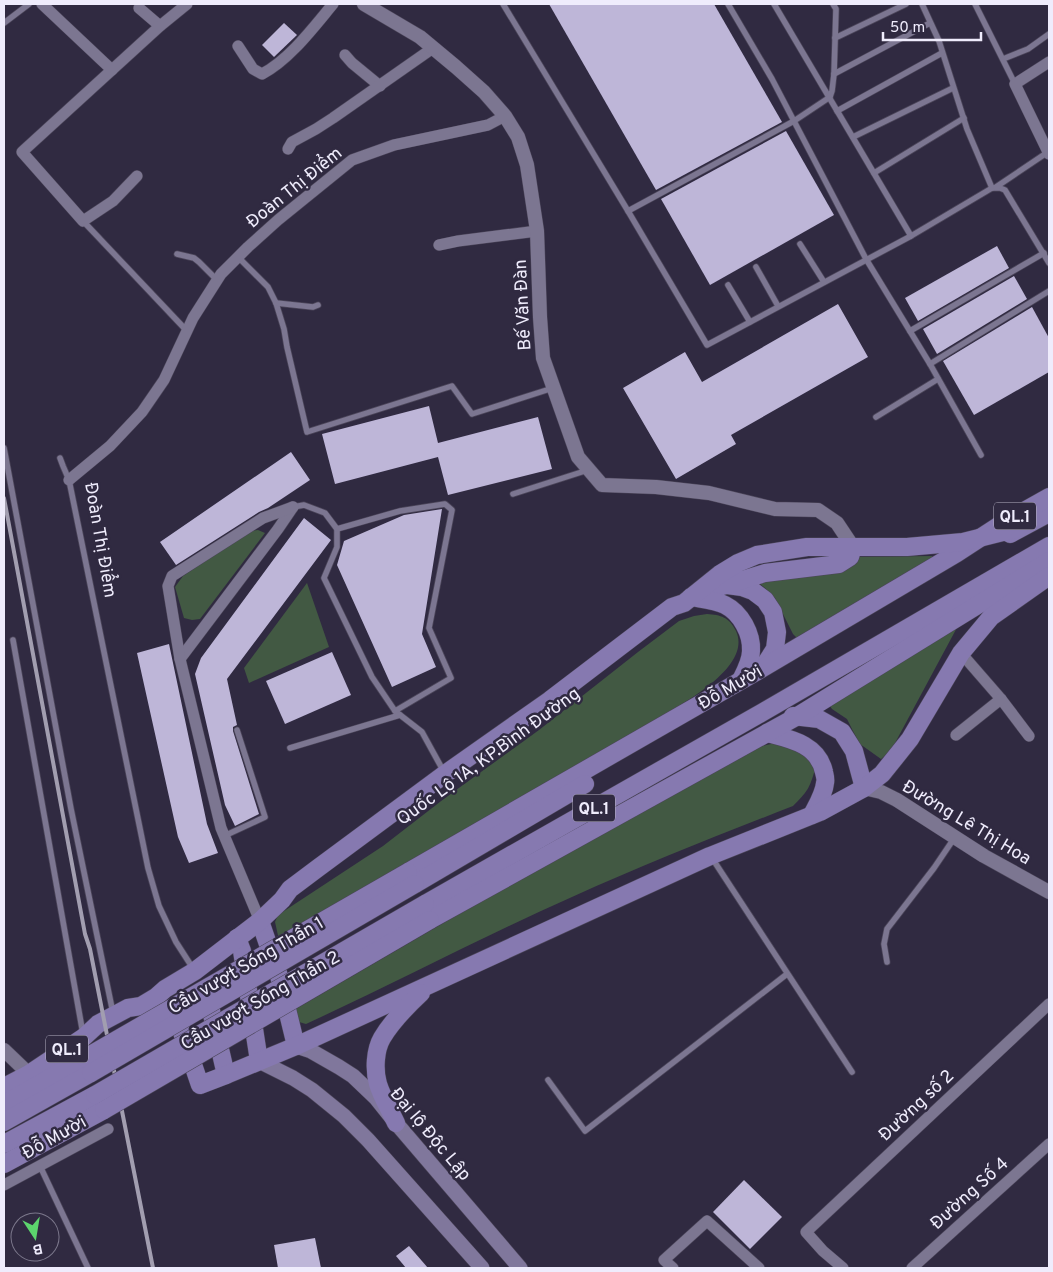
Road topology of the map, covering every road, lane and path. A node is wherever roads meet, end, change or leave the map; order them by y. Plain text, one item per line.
1 (29, 4) edge
2 (42, 4) edge
3 (187, 4) edge
4 (334, 4) edge
5 (503, 4) edge
6 (728, 4) edge
7 (774, 4) edge
8 (833, 4) edge
9 (906, 4) edge
10 (922, 4) edge
11 (974, 4) edge
12 (373, 6) edge
13 (139, 8) dead end
14 (4, 23) edge
15 (930, 23) junction
16 (160, 26) junction
17 (1049, 34) edge
18 (835, 38) junction
19 (238, 46) dead end
20 (433, 48) junction
21 (942, 53) junction
22 (345, 54) dead end
23 (1002, 59) junction
24 (1049, 62) edge
25 (112, 70) junction
26 (834, 74) junction
27 (1015, 84) junction
28 (380, 86) junction
29 (954, 88) junction
30 (830, 98) junction
31 (837, 111) junction
32 (505, 116) junction
33 (964, 118) junction
34 (794, 121) junction
35 (853, 137) junction
36 (288, 149) dead end
37 (1049, 153) edge
38 (874, 173) junction
39 (137, 176) dead end
40 (994, 188) junction
41 (628, 211) junction
42 (83, 220) junction
43 (537, 231) junction
44 (911, 236) junction
45 (800, 244) dead end
46 (439, 245) dead end
47 (1044, 253) junction
48 (177, 254) dead end
49 (238, 257) junction
50 (866, 260) junction
51 (1049, 263) edge
52 (756, 267) dead end
53 (217, 280) junction
54 (824, 282) junction
55 (728, 285) dead end
56 (1049, 291) edge
57 (276, 303) junction
58 (318, 305) dead end
59 (778, 306) junction
60 (750, 322) junction
61 (187, 331) junction
62 (910, 331) junction
63 (930, 364) junction
64 (938, 379) junction
65 (553, 388) junction
66 (876, 417) dead end
67 (4, 448) edge
68 (981, 455) dead end
69 (60, 458) dead end
70 (588, 470) junction
71 (69, 480) junction
72 (513, 494) dead end
73 (1049, 497) edge
74 (293, 506) junction
75 (1049, 513) edge
76 (1019, 528) junction
77 (337, 529) junction
78 (982, 536) junction
79 (1049, 546) edge
80 (853, 547) junction
81 (1049, 561) edge
82 (1049, 576) edge
83 (727, 585) junction
84 (687, 600) junction
85 (13, 640) dead end
86 (962, 653) junction
87 (180, 659) junction
88 (762, 668) junction
89 (741, 680) junction
90 (732, 698) junction
91 (1001, 699) junction
92 (763, 712) junction
93 (398, 713) junction
94 (796, 716) junction
95 (237, 730) dead end
96 (767, 733) junction
97 (956, 735) dead end
98 (1029, 736) dead end
99 (290, 748) dead end
100 (445, 774) junction
101 (864, 788) junction
102 (812, 815) junction
103 (224, 836) junction
104 (954, 837) junction
105 (710, 856) junction
106 (411, 878) junction
107 (1049, 892) edge
108 (282, 900) junction
109 (428, 912) junction
110 (260, 921) junction
111 (237, 938) junction
112 (887, 962) dead end
113 (197, 969) junction
114 (788, 974) junction
115 (432, 983) junction
116 (166, 988) junction
117 (1049, 1004) edge
118 (121, 1012) junction
119 (84, 1036) junction
120 (296, 1046) junction
121 (4, 1050) edge
122 (259, 1061) junction
123 (88, 1065) junction
124 (852, 1072) dead end
125 (29, 1074) junction
126 (226, 1075) junction
127 (548, 1080) dead end
128 (4, 1087) edge
129 (99, 1102) junction
130 (4, 1104) edge
131 (4, 1122) edge
132 (396, 1123) junction
133 (108, 1129) dead end
134 (4, 1144) edge
135 (1049, 1144) edge
136 (4, 1164) edge
137 (40, 1166) junction
138 (4, 1185) edge
139 (88, 1268) edge
140 (482, 1268) edge
141 (520, 1268) edge
142 (673, 1268) edge
143 (759, 1268) edge
144 (843, 1268) edge
145 (912, 1268) edge

1 - 14 lane
2 - 25 street
3 - 16 street
4 - 19 street
5 - 41 lane
6 - 34 lane
7 - 30 lane
8 - 18 lane
9 - 18 lane
10 - 15 lane
11 - 23 lane
12 - 20 street, Bế Văn Đàn
13 - 16 street
15 - 21 lane
15 - 26 lane
16 - 25 street
17 - 23 lane
18 - 26 lane
20 - 28 street
20 - 32 street, Bế Văn Đàn
21 - 29 lane
21 - 31 lane
22 - 28 street
23 - 27 lane
24 - 27 street
25 - 42 street
26 - 30 lane
27 - 37 street
28 - 36 street
29 - 33 lane
29 - 35 lane
30 - 31 lane
30 - 34 lane
31 - 35 lane
32 - 43 street, Bế Văn Đàn
32 - 49 street, Đoàn Thị Điểm
33 - 38 lane
33 - 40 lane
34 - 41 lane
34 - 50 lane
35 - 38 lane
37 - 40 lane
38 - 44 lane
39 - 42 street
40 - 44 lane
40 - 47 lane
41 - 60 lane
42 - 61 lane
43 - 46 street
43 - 65 street, Bế Văn Đàn
44 - 50 lane
45 - 54 lane
47 - 51 lane
47 - 62 lane
48 - 53 lane
49 - 53 street, Đoàn Thị Điểm
49 - 57 lane
50 - 54 lane
50 - 62 lane
52 - 59 lane
53 - 61 street, Đoàn Thị Điểm
54 - 59 lane
55 - 60 lane
56 - 63 lane
57 - 58 lane
57 - 65 lane
59 - 60 lane
61 - 71 street, Đoàn Thị Điểm
62 - 63 lane
63 - 64 lane
64 - 66 lane
64 - 68 lane
65 - 70 street, Bế Văn Đàn
67 - 118 lane
69 - 71 lane
70 - 72 lane
70 - 80 street, Bế Văn Đàn
71 - 113 lane, Đoàn Thị Điểm
73 - 78 highway, Đỗ Mười / QL.1
74 - 77 lane
74 - 87 street
74 - 87 street
75 - 76 highway, Đỗ Mười / QL.1
76 - 78 highway
76 - 90 highway, Đỗ Mười / QL.1
77 - 93 lane
77 - 93 lane
78 - 80 highway
78 - 88 highway, Đỗ Mười / QL.1
79 - 92 highway, QL.1
80 - 83 highway
80 - 84 highway
81 - 94 highway, QL.1
82 - 86 highway
83 - 84 highway
83 - 88 highway
84 - 89 highway
84 - 100 highway
84 - 108 highway, Quốc Lộ 1A, KP.Bình Đường
85 - 119 lane
86 - 91 street
86 - 101 highway
87 - 103 street
88 - 89 highway, Đỗ Mười / QL.1
88 - 90 highway
89 - 106 highway, Đỗ Mười / QL.1
90 - 106 highway, Đỗ Mười / QL.1
91 - 97 street
91 - 98 street
92 - 94 highway
92 - 109 highway, QL.1
93 - 99 lane
93 - 100 lane
94 - 96 highway, QL.1
94 - 101 highway
95 - 103 lane
96 - 102 highway
96 - 109 highway, QL.1
100 - 108 highway
101 - 102 highway
101 - 104 street, Đường Lê Thị Hoa
102 - 105 highway
103 - 110 street
104 - 107 street, Đường Lê Thị Hoa
104 - 112 lane
105 - 114 lane
105 - 115 highway
106 - 123 highway, Cầu vượt Sóng Thần 1 / QL.1, bridge
108 - 110 highway
109 - 129 highway, Cầu vượt Sóng Thần 2 / QL.1, bridge
110 - 111 highway, QL.1
110 - 120 highway
111 - 113 highway, QL.1
111 - 122 highway
113 - 116 highway, QL.1
113 - 126 highway
114 - 124 lane
114 - 127 lane
115 - 120 highway
115 - 132 highway
116 - 118 highway, QL.1
116 - 126 highway
117 - 144 street, Đường số 2
118 - 119 highway, QL.1
119 - 125 highway, QL.1
120 - 122 highway
120 - 132 main road, Đại lộ Độc Lập
121 - 125 street
122 - 126 highway
122 - 140 main road
123 - 130 highway, QL.1
123 - 131 highway, QL.1
125 - 128 highway, QL.1
129 - 134 highway, Đỗ Mười / QL.1
129 - 136 highway, Đỗ Mười / QL.1
132 - 141 main road, Đại lộ Độc Lập
133 - 137 street
135 - 145 street, Đường Số 4
137 - 138 street
137 - 139 lane
142 - 143 street

